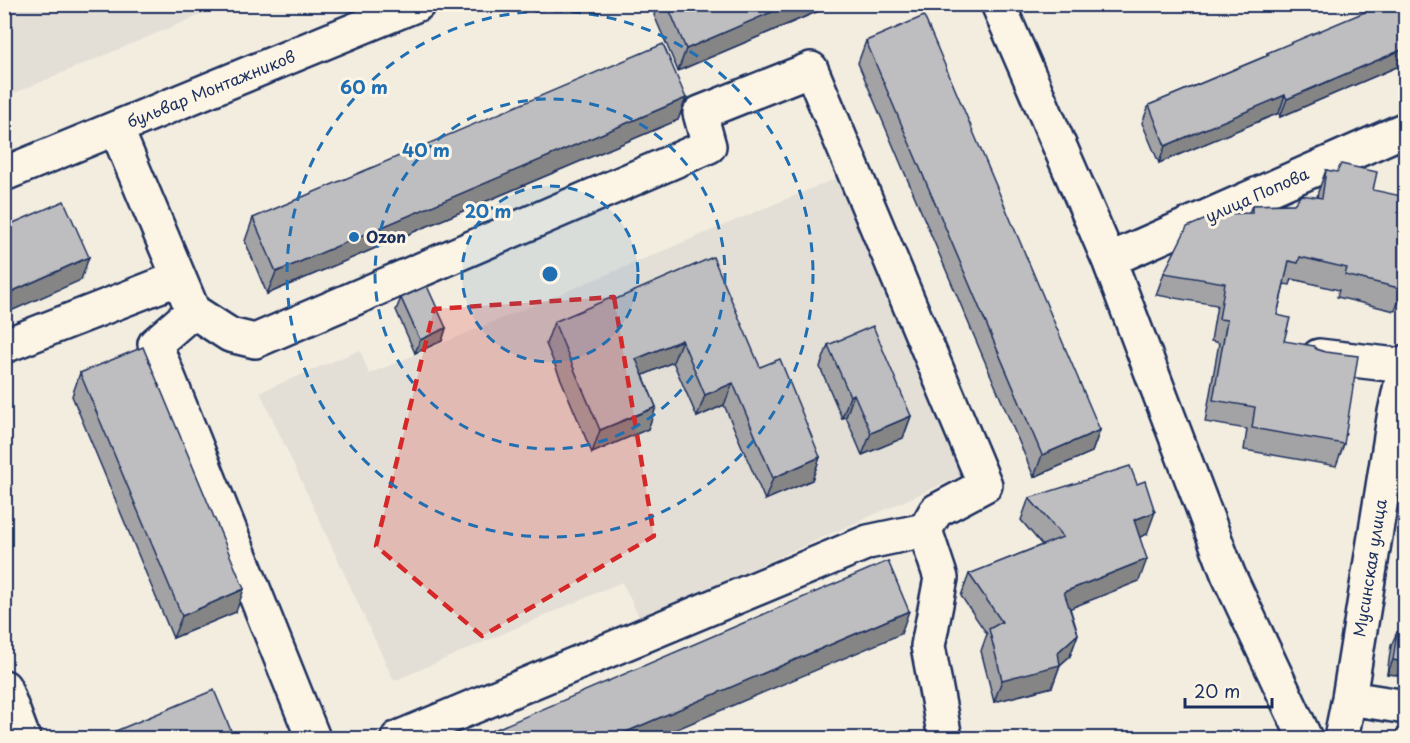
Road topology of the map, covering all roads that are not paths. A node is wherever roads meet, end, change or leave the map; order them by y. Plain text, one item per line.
1 (418, 4) edge
2 (998, 4) edge
3 (116, 128) junction
4 (1406, 129) edge
5 (4, 174) edge
6 (1109, 260) junction
7 (179, 278) junction
8 (194, 311) junction
9 (4, 346) edge
10 (1319, 356) edge
11 (1405, 364) edge
12 (925, 530) junction
13 (4, 687) edge
14 (1349, 698) junction
15 (1406, 707) edge
16 (412, 736) edge
17 (23, 738) edge
18 (313, 738) edge
19 (945, 738) edge
20 (1305, 738) edge
21 (1341, 738) edge

1 - 3 street, бульвар Монтажников
2 - 6 street
3 - 5 street, бульвар Монтажников
3 - 7 street
4 - 6 street, улица Попова
6 - 20 street
7 - 8 street
7 - 9 street
8 - 12 street
8 - 18 street
10 - 11 street
11 - 14 street, Мусинская улица
12 - 16 street
12 - 19 street
13 - 17 street
14 - 15 street
14 - 21 street, Мусинская улица

